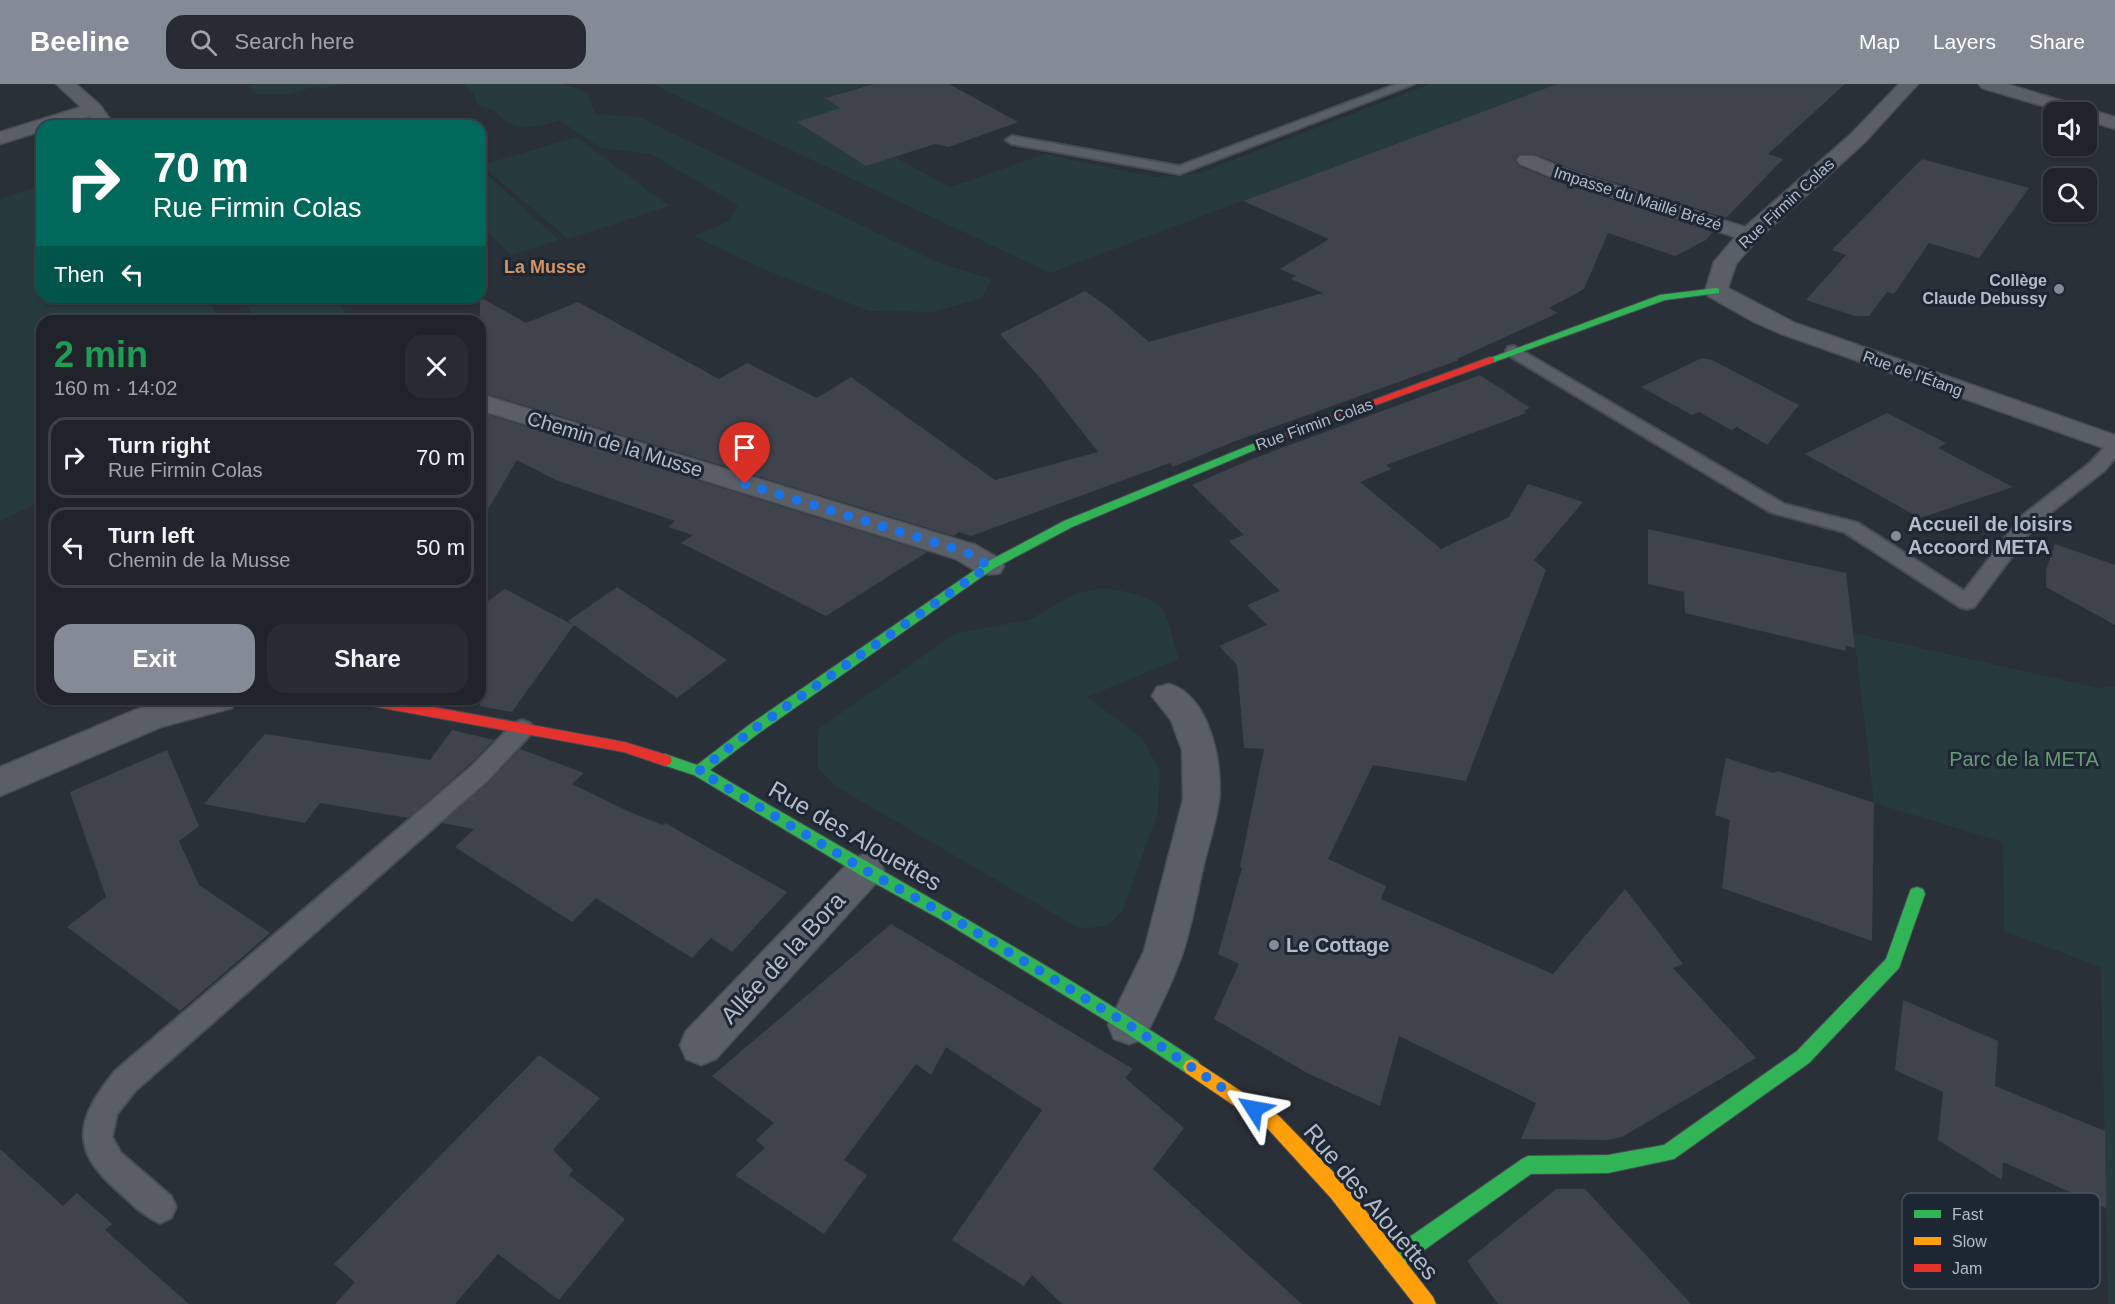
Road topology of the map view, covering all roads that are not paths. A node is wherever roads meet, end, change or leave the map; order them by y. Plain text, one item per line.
1 (65, 84) edge
2 (1407, 84) edge
3 (1909, 84) edge
4 (1988, 84) edge
5 (2048, 102) edge
6 (93, 109) junction
7 (2097, 117) edge
8 (58, 120) edge
9 (102, 120) edge
10 (2115, 123) edge
11 (36, 127) edge
12 (0, 138) edge
13 (1012, 140) dead end
14 (1527, 160) dead end
15 (1749, 234) junction
16 (1716, 291) junction
17 (1514, 351) junction
18 (486, 404) edge
19 (2115, 446) edge
20 (989, 566) junction
21 (1169, 696) dead end
22 (197, 705) edge
23 (393, 705) edge
24 (522, 729) junction
25 (699, 771) junction
26 (0, 782) edge
27 (865, 870) junction
28 (1917, 894) dead end
29 (1129, 1025) junction
30 (701, 1045) dead end
31 (160, 1207) dead end
32 (1392, 1261) junction
33 (1426, 1304) edge

1 - 6 street
2 - 13 lane
3 - 15 street, Rue Firmin Colas
4 - 5 street
6 - 8 street
6 - 9 street
7 - 10 street
11 - 12 street
14 - 15 street, Impasse du Maillé Brézé
15 - 16 street, Rue Firmin Colas
16 - 17 street, Rue Firmin Colas
16 - 19 street, Rue de l'Étang
17 - 19 lane
17 - 20 street, Rue Firmin Colas
18 - 20 street, Chemin de la Musse
20 - 25 street, Rue Firmin Colas
21 - 29 street
22 - 26 street
23 - 24 street, Rue des Alouettes
24 - 25 street, Rue des Alouettes
24 - 31 lane
25 - 27 street, Rue des Alouettes
27 - 29 street, Rue des Alouettes
27 - 30 street, Allée de la Bora
28 - 32 street
29 - 32 street, Rue des Alouettes
32 - 33 street, Rue des Alouettes

